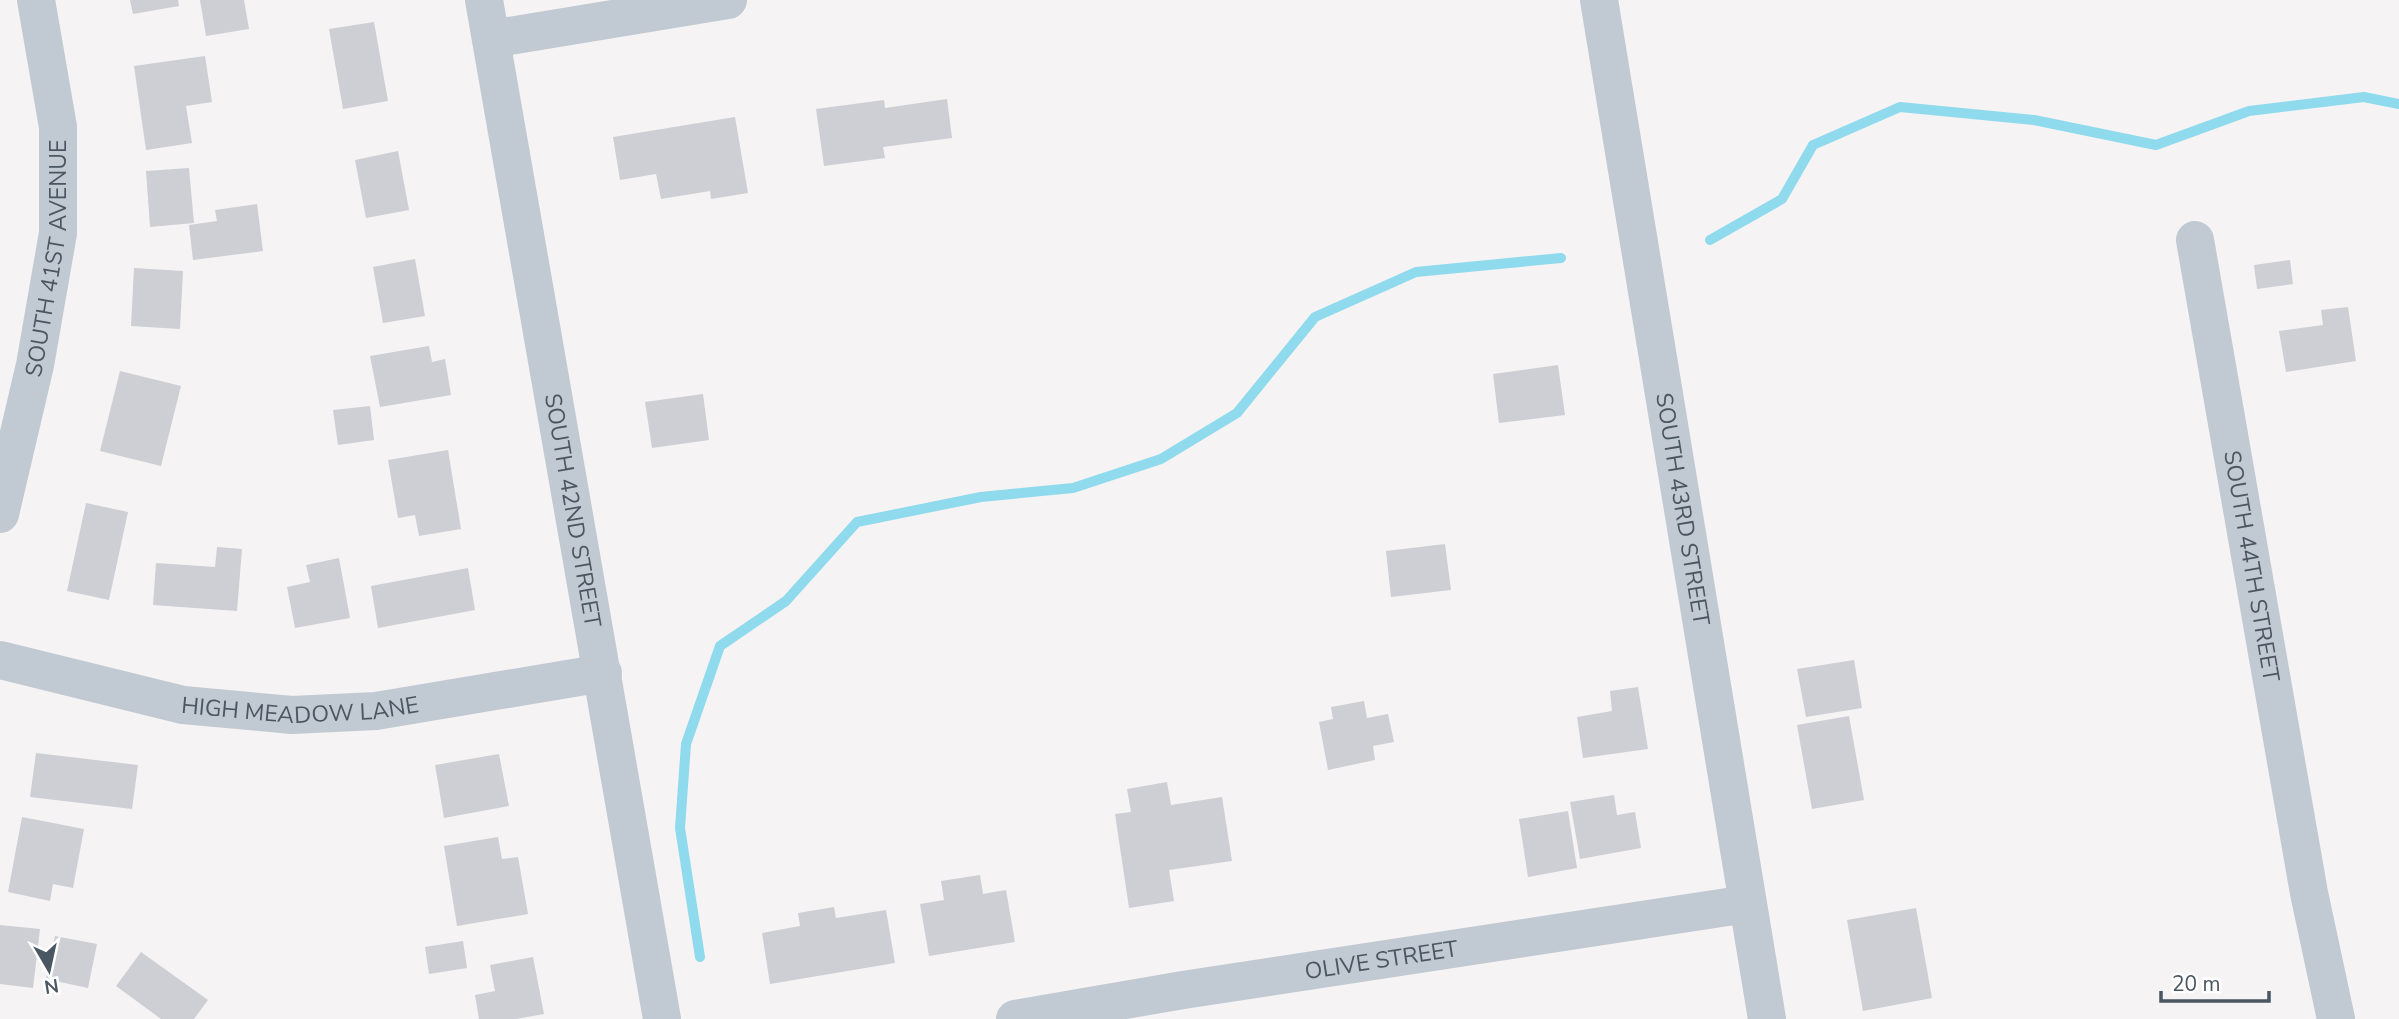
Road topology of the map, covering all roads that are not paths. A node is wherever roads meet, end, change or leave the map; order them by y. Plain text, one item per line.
1 (36, 0) edge
2 (484, 0) edge
3 (728, 0) edge
4 (1599, 0) edge
5 (491, 39) junction
6 (2195, 240) dead end
7 (0, 514) edge
8 (0, 660) edge
9 (603, 673) junction
10 (1746, 904) junction
11 (662, 1019) edge
12 (1015, 1019) edge
13 (1767, 1019) edge
14 (2336, 1019) edge

1 - 7 street, SOUTH 41ST AVENUE
2 - 5 street, SOUTH 42ND STREET
3 - 5 street
4 - 10 street, SOUTH 43RD STREET
5 - 9 street, SOUTH 42ND STREET
6 - 14 street, SOUTH 44TH STREET
8 - 9 street, HIGH MEADOW LANE
9 - 11 street, SOUTH 42ND STREET
10 - 12 street, OLIVE STREET
10 - 13 street, SOUTH 43RD STREET

